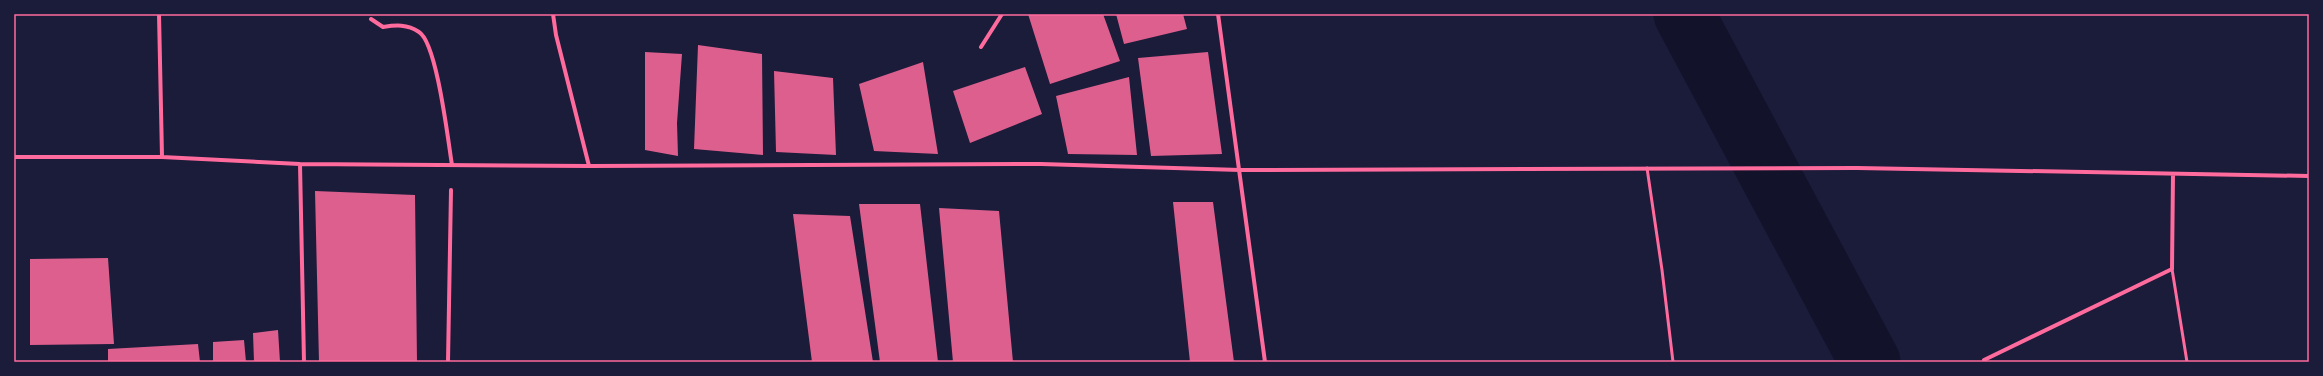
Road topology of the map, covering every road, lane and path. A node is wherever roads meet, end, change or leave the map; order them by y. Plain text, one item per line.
1 (159, 14) edge
2 (553, 14) edge
3 (1002, 14) edge
4 (1218, 14) edge
5 (371, 19) dead end
6 (981, 47) dead end
7 (14, 157) edge
8 (162, 157) junction
9 (300, 164) junction
10 (452, 165) junction
11 (589, 166) junction
12 (1647, 168) junction
13 (1240, 170) junction
14 (2173, 174) junction
15 (2309, 176) edge
16 (451, 190) dead end
17 (2172, 269) junction
18 (1984, 360) dead end
19 (304, 362) edge
20 (448, 362) edge
21 (1266, 362) edge
22 (1673, 362) edge
23 (2187, 362) edge

1 - 8 street
2 - 11 street
3 - 6 street
4 - 13 street
5 - 10 street
7 - 8 street
8 - 9 street
9 - 10 street
9 - 19 street
10 - 11 street
11 - 13 street
12 - 13 street
12 - 14 street
12 - 22 lane
13 - 21 street
14 - 15 street
14 - 17 street
16 - 20 street
17 - 18 street
17 - 23 lane

